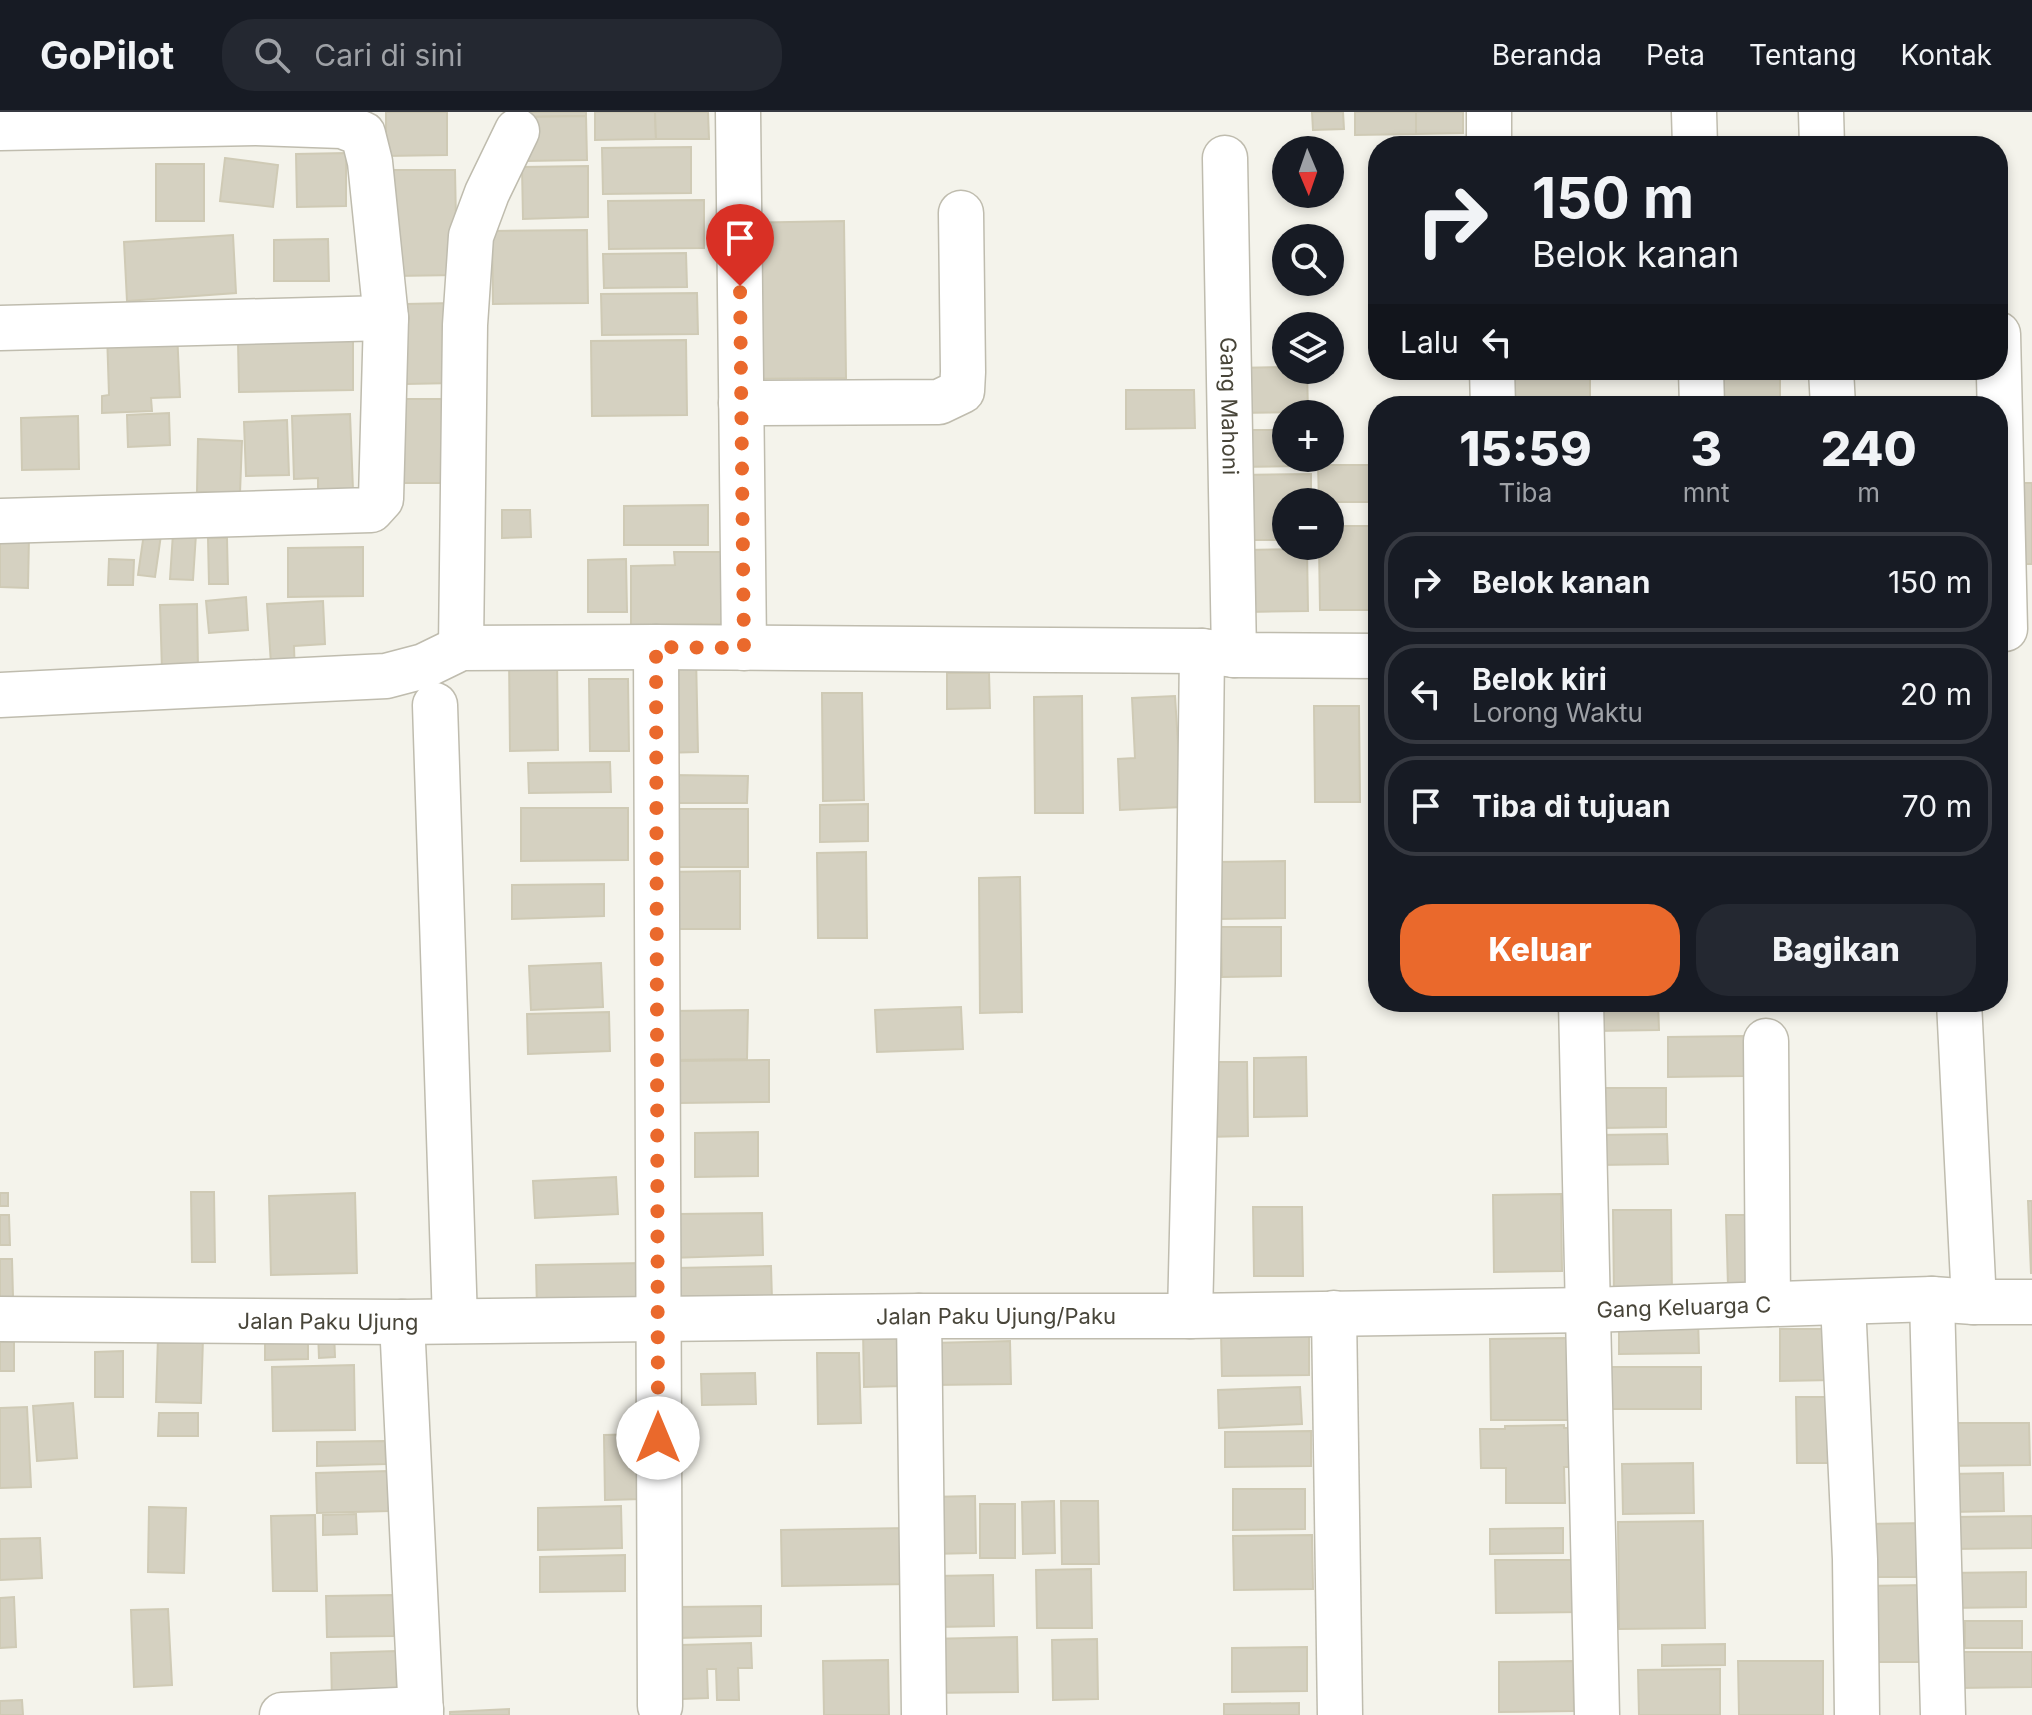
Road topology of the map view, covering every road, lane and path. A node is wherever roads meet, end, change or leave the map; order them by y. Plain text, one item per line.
1 (738, 112) edge
2 (1489, 112) edge
3 (1694, 112) edge
4 (1821, 112) edge
5 (0, 128) edge
6 (517, 131) dead end
7 (1489, 136) edge
8 (1695, 136) edge
9 (1822, 136) edge
10 (1225, 158) dead end
11 (961, 213) dead end
12 (386, 318) junction
13 (0, 328) edge
14 (741, 403) junction
15 (0, 521) edge
16 (2008, 545) edge
17 (2012, 629) edge
18 (656, 647) junction
19 (461, 648) junction
20 (744, 648) junction
21 (1218, 653) junction
22 (1368, 656) edge
23 (0, 695) edge
24 (435, 705) dead end
25 (1581, 1012) edge
26 (1960, 1012) edge
27 (1766, 1041) dead end
28 (1932, 1299) junction
29 (1974, 1302) junction
30 (2032, 1302) edge
31 (1843, 1303) junction
32 (1768, 1304) junction
33 (1588, 1310) junction
34 (1334, 1313) junction
35 (919, 1316) junction
36 (1190, 1316) junction
37 (657, 1318) junction
38 (0, 1319) edge
39 (455, 1321) junction
40 (402, 1322) junction
41 (660, 1706) dead end
42 (421, 1712) edge
43 (282, 1715) edge
44 (924, 1715) edge
45 (1340, 1715) edge
46 (1597, 1715) edge
47 (1857, 1715) edge
48 (1943, 1715) edge

1 - 14 street
2 - 7 street
3 - 8 street
4 - 9 street
5 - 12 street
6 - 19 street
10 - 21 street, Gang Mahoni
11 - 14 street
12 - 13 street
12 - 15 street
14 - 20 street
16 - 17 street
18 - 19 street
18 - 20 street
18 - 37 street
19 - 23 street
20 - 21 street
21 - 22 street
21 - 36 street, Gang Mahoni
24 - 39 street
25 - 33 street
26 - 29 street
27 - 32 street
28 - 29 street, Gang Keluarga C
28 - 31 street, Gang Keluarga C
28 - 48 street
29 - 30 street, Gang Keluarga C
31 - 32 street, Gang Keluarga C
31 - 47 street
32 - 33 street, Gang Keluarga C
33 - 34 street, Gang Keluarga C
33 - 46 street
34 - 36 street, Jalan Paku Ujung/Paku
34 - 45 street
35 - 36 street, Jalan Paku Ujung/Paku
35 - 37 street, Jalan Paku Ujung/Paku
35 - 44 street
37 - 39 street, Jalan Paku Ujung
37 - 41 street
38 - 40 street, Jalan Paku Ujung
39 - 40 street, Jalan Paku Ujung
40 - 42 street
42 - 43 street

